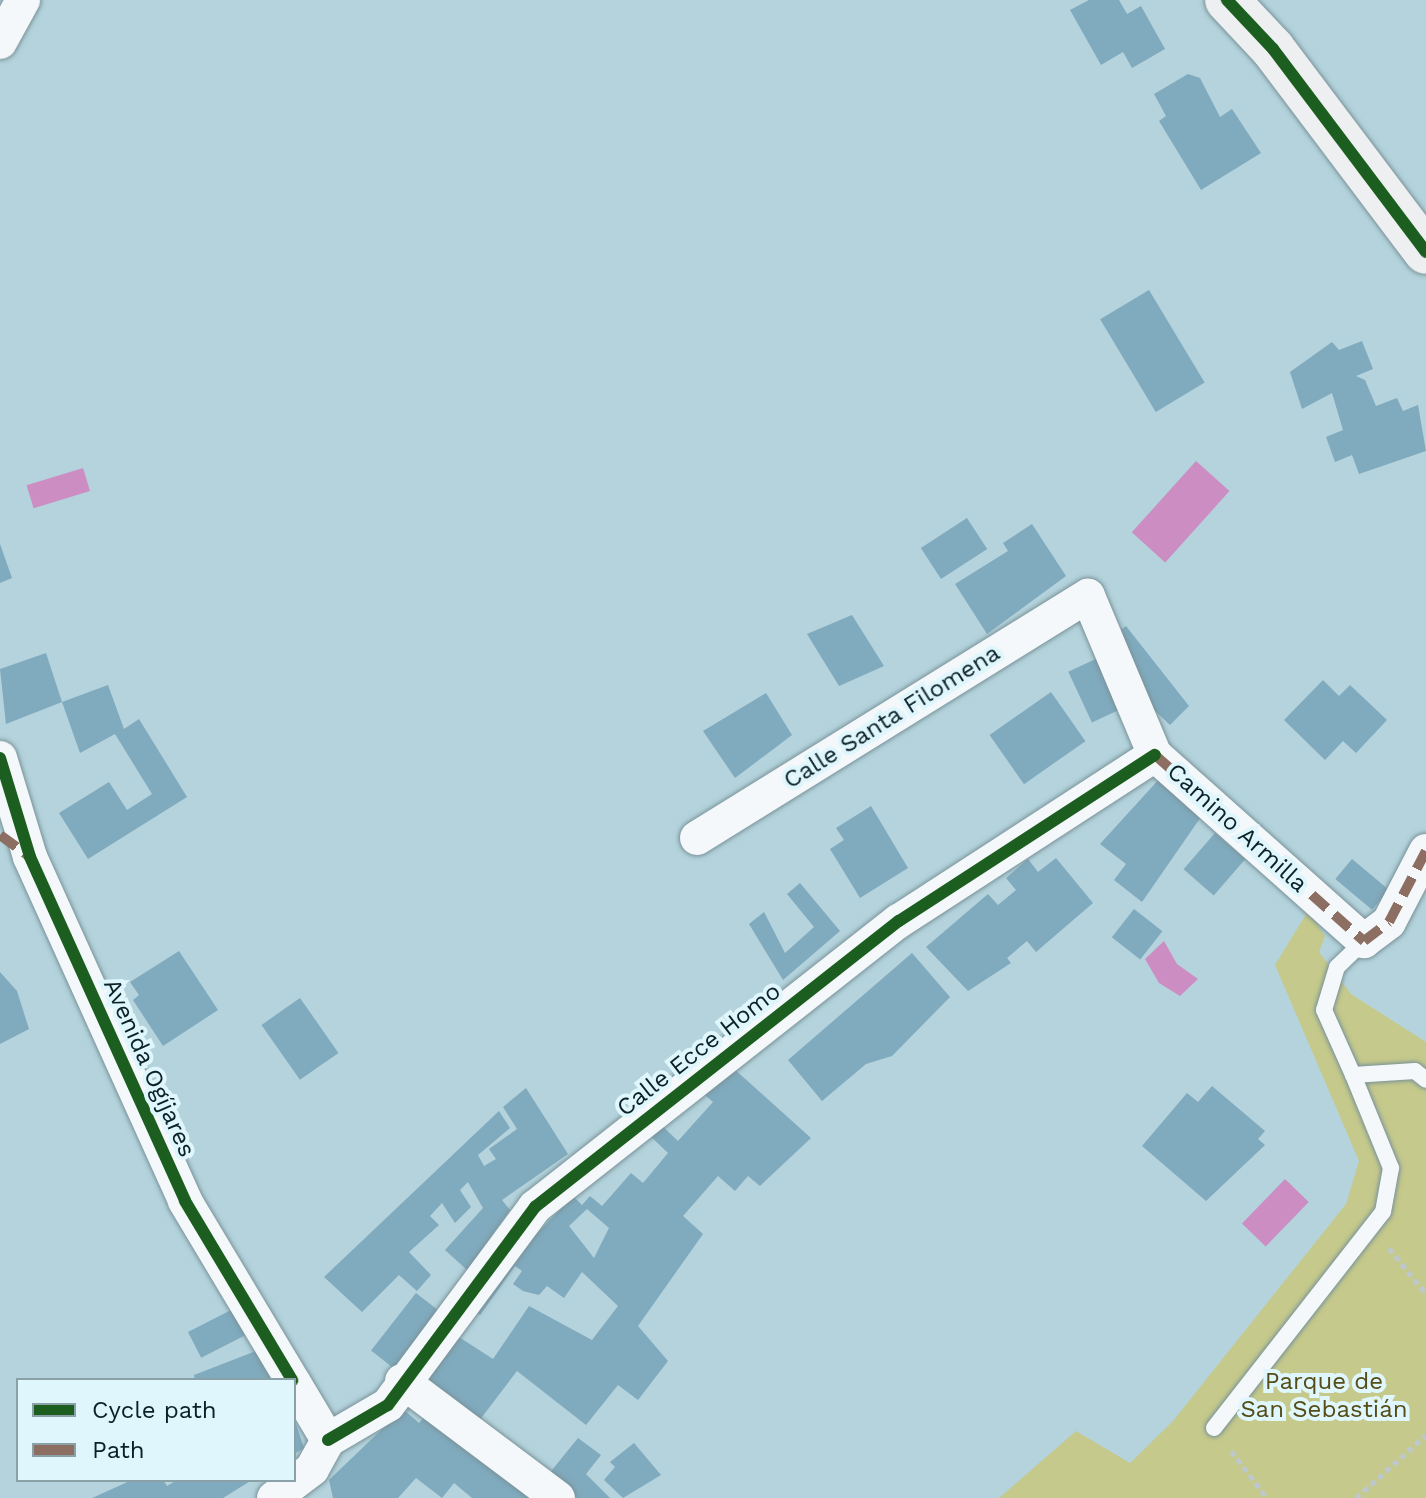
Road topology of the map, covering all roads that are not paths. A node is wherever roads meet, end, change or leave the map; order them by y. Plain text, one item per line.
1 (23, 0) edge
2 (1227, 0) edge
3 (0, 42) edge
4 (1426, 252) edge
5 (1088, 596) joint
6 (1155, 755) junction
7 (0, 758) edge
8 (697, 838) dead end
9 (1426, 851) edge
10 (1364, 941) junction
11 (1353, 1075) junction
12 (1426, 1080) edge
13 (291, 1378) edge
14 (402, 1381) junction
15 (296, 1392) edge
16 (1214, 1428) road end
17 (320, 1469) edge
18 (274, 1498) edge
19 (558, 1498) edge

1 - 3 street
2 - 4 street
5 - 6 street, Camino Armilla
5 - 8 street, Calle Santa Filomena
6 - 10 street, Camino Armilla
6 - 14 street, Calle Ecce Homo
7 - 13 street, Avenida Ogíjares
9 - 10 street
10 - 11 lane
11 - 12 lane
11 - 16 lane
14 - 17 street, Calle Ecce Homo
14 - 19 street
15 - 17 street, Avenida Ogíjares
17 - 18 street, Calle Ecce Homo

